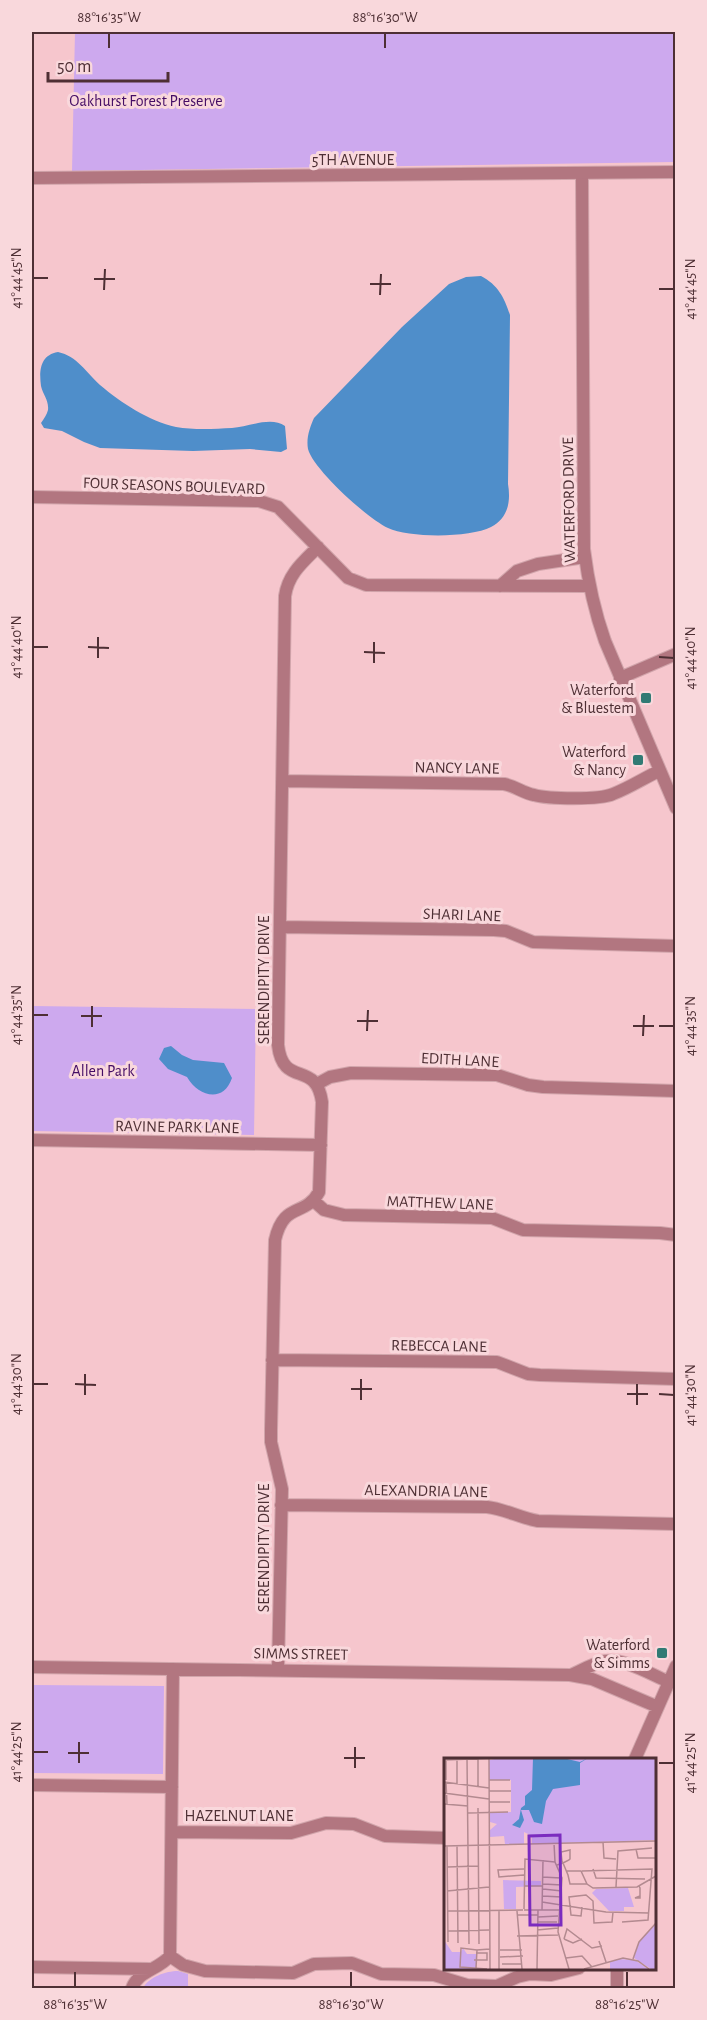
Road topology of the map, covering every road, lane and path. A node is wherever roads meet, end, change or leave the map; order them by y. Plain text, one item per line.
1 (675, 172) edge
2 (582, 174) junction
3 (32, 178) edge
4 (32, 497) edge
5 (318, 547) junction
6 (585, 557) junction
7 (500, 586) junction
8 (589, 586) junction
9 (675, 654) edge
10 (620, 678) junction
11 (659, 771) junction
12 (282, 781) junction
13 (675, 808) edge
14 (280, 927) junction
15 (675, 946) edge
16 (317, 1084) junction
17 (675, 1091) edge
18 (32, 1140) edge
19 (321, 1145) junction
20 (314, 1201) junction
21 (675, 1235) edge
22 (272, 1360) junction
23 (675, 1379) edge
24 (281, 1505) junction
25 (675, 1524) edge
26 (675, 1666) edge
27 (32, 1667) edge
28 (173, 1668) junction
29 (278, 1669) junction
30 (570, 1675) junction
31 (669, 1682) junction
32 (658, 1707) junction
33 (635, 1758) edge
34 (32, 1785) edge
35 (172, 1787) junction
36 (172, 1832) junction
37 (444, 1838) edge
38 (170, 1956) junction
39 (32, 1967) edge
40 (154, 1969) junction
41 (575, 1969) edge
42 (617, 1969) edge
43 (132, 1989) edge
44 (617, 1989) edge

1 - 2 street, 5TH AVENUE
2 - 3 street, 5TH AVENUE
2 - 6 street, WATERFORD DRIVE
4 - 5 street, FOUR SEASONS BOULEVARD
5 - 7 street, FOUR SEASONS BOULEVARD
5 - 12 street, SERENDIPITY DRIVE
6 - 7 street
6 - 8 street, WATERFORD DRIVE
7 - 8 street, FOUR SEASONS BOULEVARD
8 - 10 street, WATERFORD DRIVE
9 - 10 street
10 - 11 street, WATERFORD DRIVE
11 - 12 street, NANCY LANE
11 - 13 street, WATERFORD DRIVE
12 - 14 street, SERENDIPITY DRIVE
14 - 15 street, SHARI LANE
14 - 16 street, SERENDIPITY DRIVE
16 - 17 street, EDITH LANE
16 - 19 street
18 - 19 street, RAVINE PARK LANE
19 - 20 street
20 - 21 street, MATTHEW LANE
20 - 22 street, SERENDIPITY DRIVE
22 - 23 street, REBECCA LANE
22 - 24 street, SERENDIPITY DRIVE
24 - 25 street, ALEXANDRIA LANE
24 - 29 street, SERENDIPITY DRIVE
26 - 31 street
27 - 28 street, SIMMS STREET
28 - 29 street, SIMMS STREET
28 - 35 street
29 - 30 street, SIMMS STREET
30 - 31 street, SIMMS STREET
30 - 32 street, SIMMS STREET
31 - 32 street
32 - 33 street
34 - 35 street
35 - 36 street
36 - 37 street, HAZELNUT LANE
36 - 38 street
38 - 40 street
38 - 41 street
39 - 40 street
40 - 43 street
42 - 44 street

